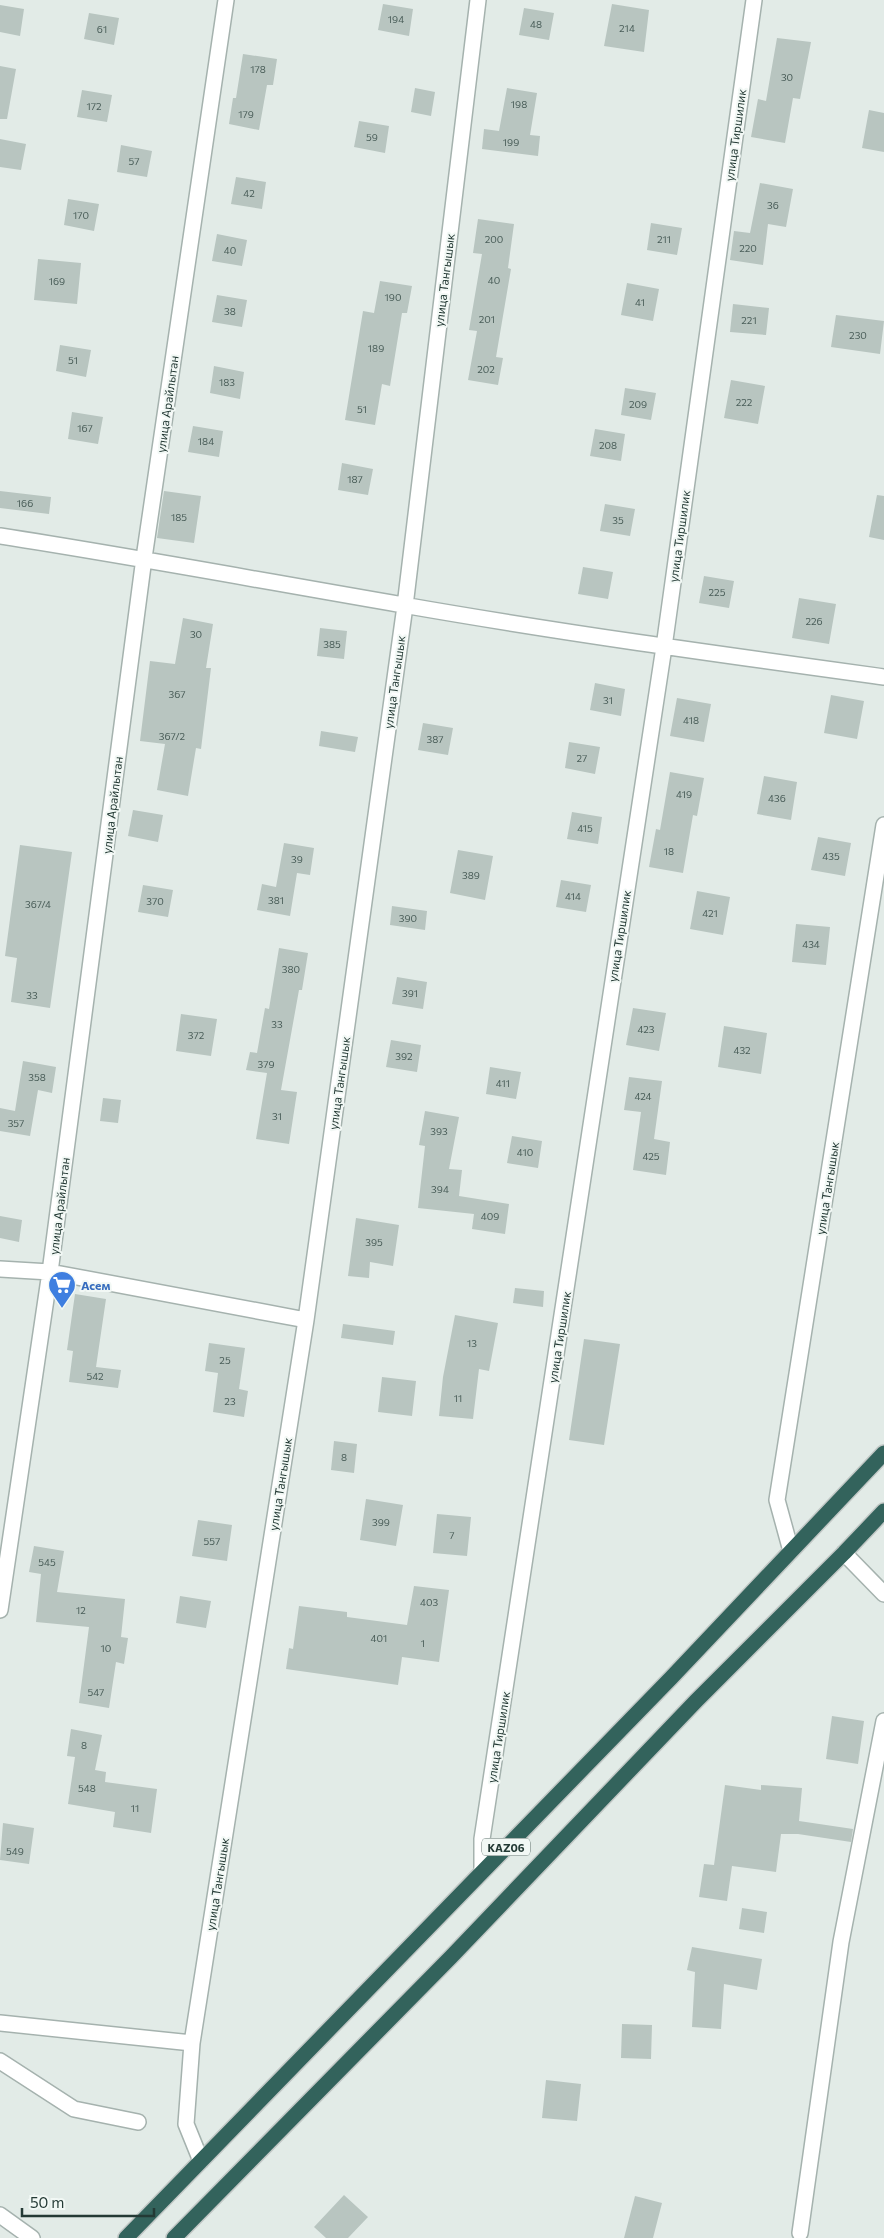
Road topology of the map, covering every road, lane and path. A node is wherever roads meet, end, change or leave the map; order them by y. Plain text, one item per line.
1 (226, 0) edge
2 (478, 0) edge
3 (754, 0) edge
4 (0, 536) edge
5 (144, 558) junction
6 (405, 606) junction
7 (664, 647) junction
8 (884, 677) edge
9 (884, 825) edge
10 (0, 1269) edge
11 (50, 1272) junction
12 (306, 1320) junction
13 (884, 1453) edge
14 (884, 1511) edge
15 (791, 1551) junction
16 (844, 1553) junction
17 (884, 1594) edge
18 (0, 1610) edge
19 (884, 1721) edge
20 (482, 1872) junction
21 (0, 2023) edge
22 (192, 2043) junction
23 (0, 2061) edge
24 (138, 2122) dead end
25 (201, 2161) junction
26 (0, 2215) edge
27 (800, 2233) dead end
28 (32, 2238) edge
29 (126, 2238) edge
30 (174, 2238) edge

1 - 5 street, улица Арайлытан
2 - 6 street, улица Тангышык
3 - 7 street, улица Тиршилик
4 - 5 street
5 - 6 street
5 - 11 street, улица Арайлытан
6 - 7 street
6 - 12 street, улица Тангышык
7 - 8 street
7 - 20 street, улица Тиршилик
9 - 15 street, улица Тангышык
10 - 11 street
11 - 12 street
11 - 18 street, улица Арайлытан
12 - 22 street, улица Тангышык
13 - 15 highway, KАZ06
14 - 16 highway, KАZ06
15 - 20 highway, KАZ06
16 - 17 street
16 - 30 highway, KАZ06
19 - 27 street
20 - 25 highway, KАZ06
21 - 22 street
22 - 25 street, улица Тангышык
23 - 24 street
25 - 29 highway, KАZ06
26 - 28 street

